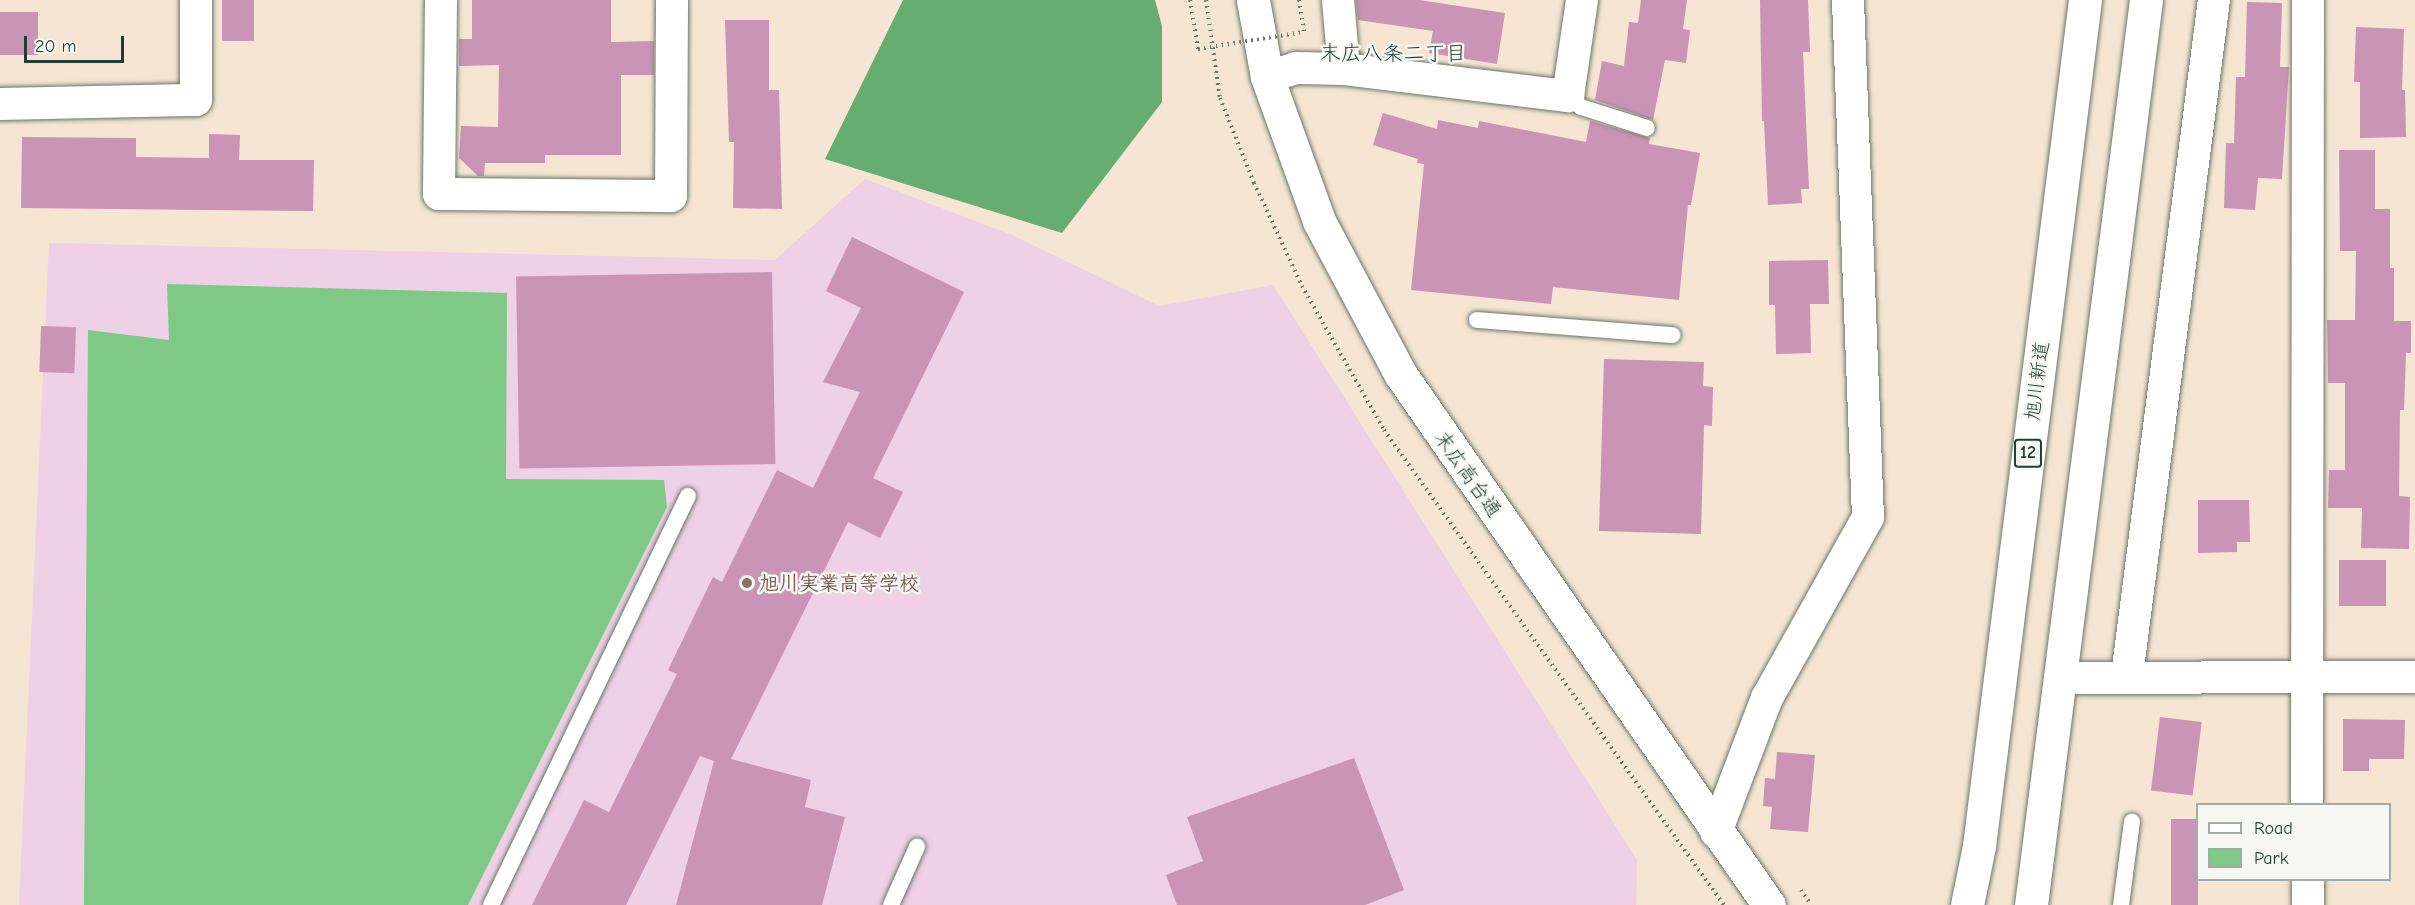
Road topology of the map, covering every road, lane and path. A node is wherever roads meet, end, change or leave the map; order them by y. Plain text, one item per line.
1 (196, 0) edge
2 (441, 0) edge
3 (672, 0) edge
4 (1190, 0) edge
5 (1253, 0) edge
6 (1299, 0) edge
7 (1338, 0) edge
8 (1582, 0) edge
9 (1848, 0) edge
10 (2085, 0) edge
11 (2146, 0) edge
12 (2214, 0) edge
13 (2308, 0) edge
14 (1288, 23) dead end
15 (1344, 69) junction
16 (1281, 72) junction
17 (1568, 96) junction
18 (0, 104) edge
19 (1647, 128) dead end
20 (1477, 320) dead end
21 (1672, 335) dead end
22 (688, 496) dead end
23 (2127, 676) junction
24 (2307, 676) junction
25 (2415, 677) edge
26 (2060, 678) junction
27 (2307, 803) edge
28 (2132, 822) dead end
29 (1716, 832) junction
30 (917, 847) dead end
31 (2308, 881) edge
32 (1798, 886) dead end
33 (491, 905) edge
34 (891, 905) edge
35 (1768, 905) edge
36 (1811, 905) edge
37 (1967, 905) edge
38 (2031, 905) edge
39 (2121, 905) edge
40 (2308, 905) edge

1 - 18 street
2 - 3 street
4 - 6 path, bridge
5 - 16 main road, 末広高台通
7 - 15 street
8 - 17 street
9 - 29 street
10 - 37 main road, 旭川新道 / 12
11 - 26 main road
12 - 23 street
13 - 24 street
14 - 16 path
15 - 16 street
15 - 17 street
16 - 29 main road, 末広高台通
17 - 19 lane
20 - 21 lane
22 - 33 lane
23 - 24 street
23 - 26 street
24 - 25 street
24 - 27 street
26 - 38 main road
28 - 39 lane
29 - 35 main road, 末広高台通
30 - 34 lane
31 - 40 street
32 - 36 path

